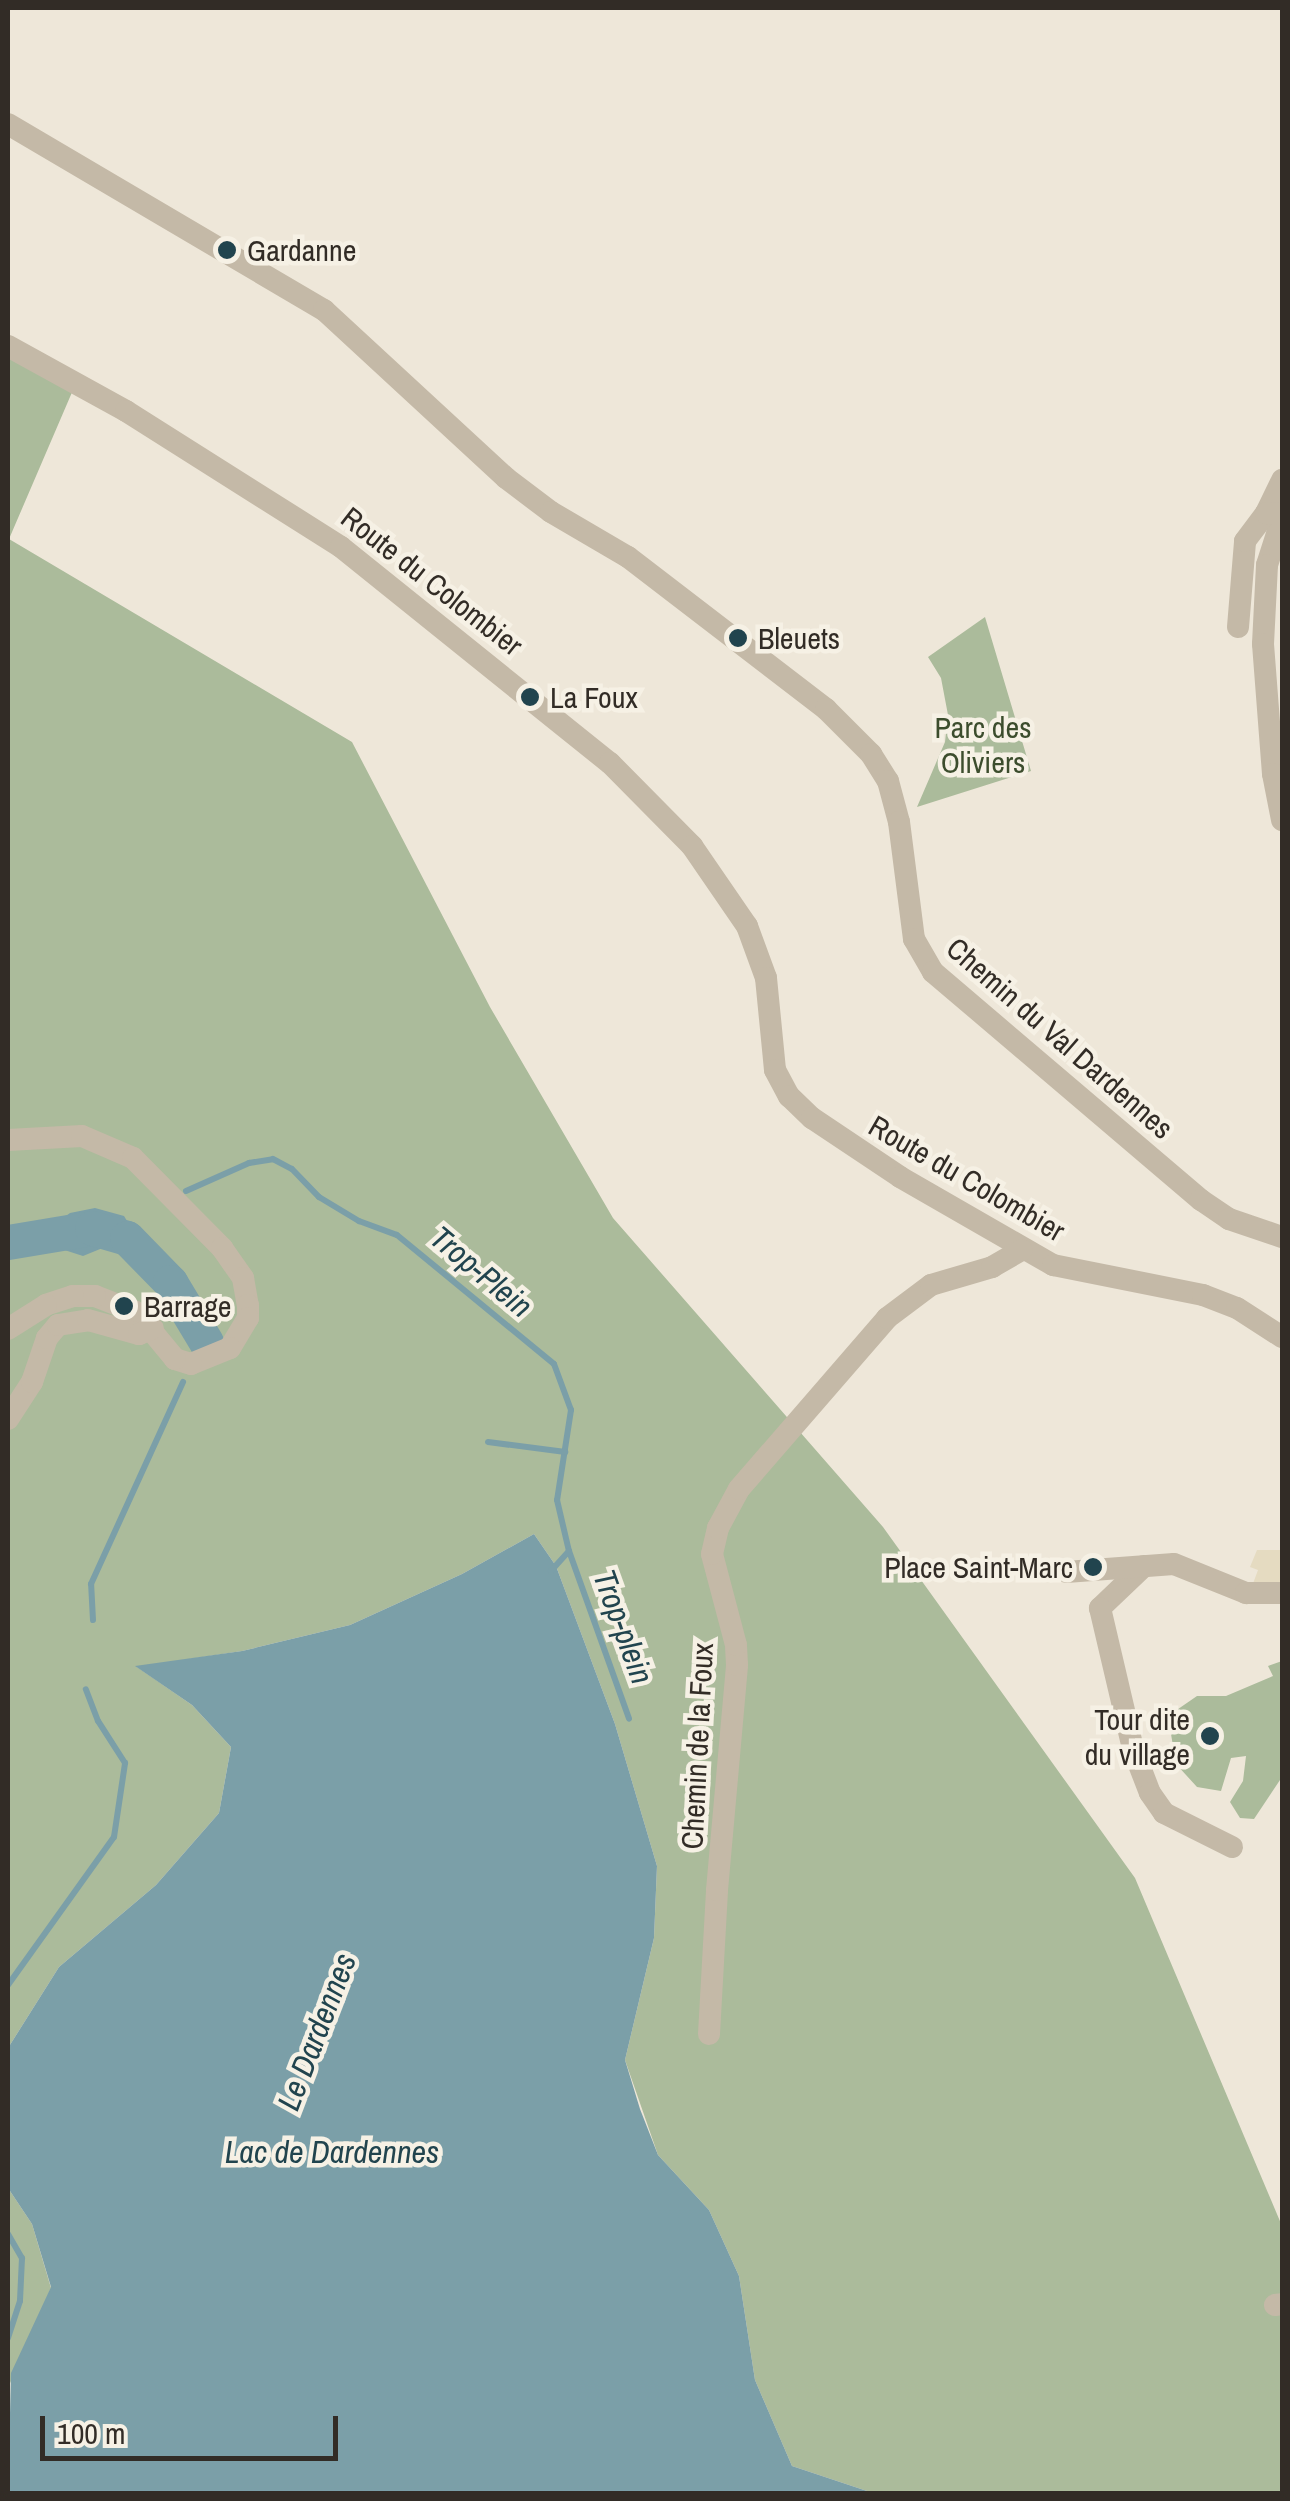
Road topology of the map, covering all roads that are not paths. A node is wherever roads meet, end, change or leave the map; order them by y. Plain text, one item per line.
1 (8, 124) edge
2 (8, 346) edge
3 (1282, 480) edge
4 (1277, 515) edge
5 (1238, 627) dead end
6 (1282, 820) edge
7 (8, 1140) edge
8 (1282, 1237) edge
9 (1022, 1250) junction
10 (153, 1328) junction
11 (8, 1329) edge
12 (1282, 1337) edge
13 (8, 1419) edge
14 (1144, 1566) junction
15 (1066, 1572) dead end
16 (1282, 1592) edge
17 (1232, 1847) dead end
18 (709, 2034) dead end

1 - 8 street, Chemin du Val Dardennes
2 - 9 street, Route du Colombier
3 - 4 street
4 - 5 street
4 - 6 street
7 - 10 street
9 - 12 street, Route du Colombier
9 - 18 street, Chemin de la Foux
10 - 11 street
10 - 13 street
14 - 15 street
14 - 16 street
14 - 17 street

